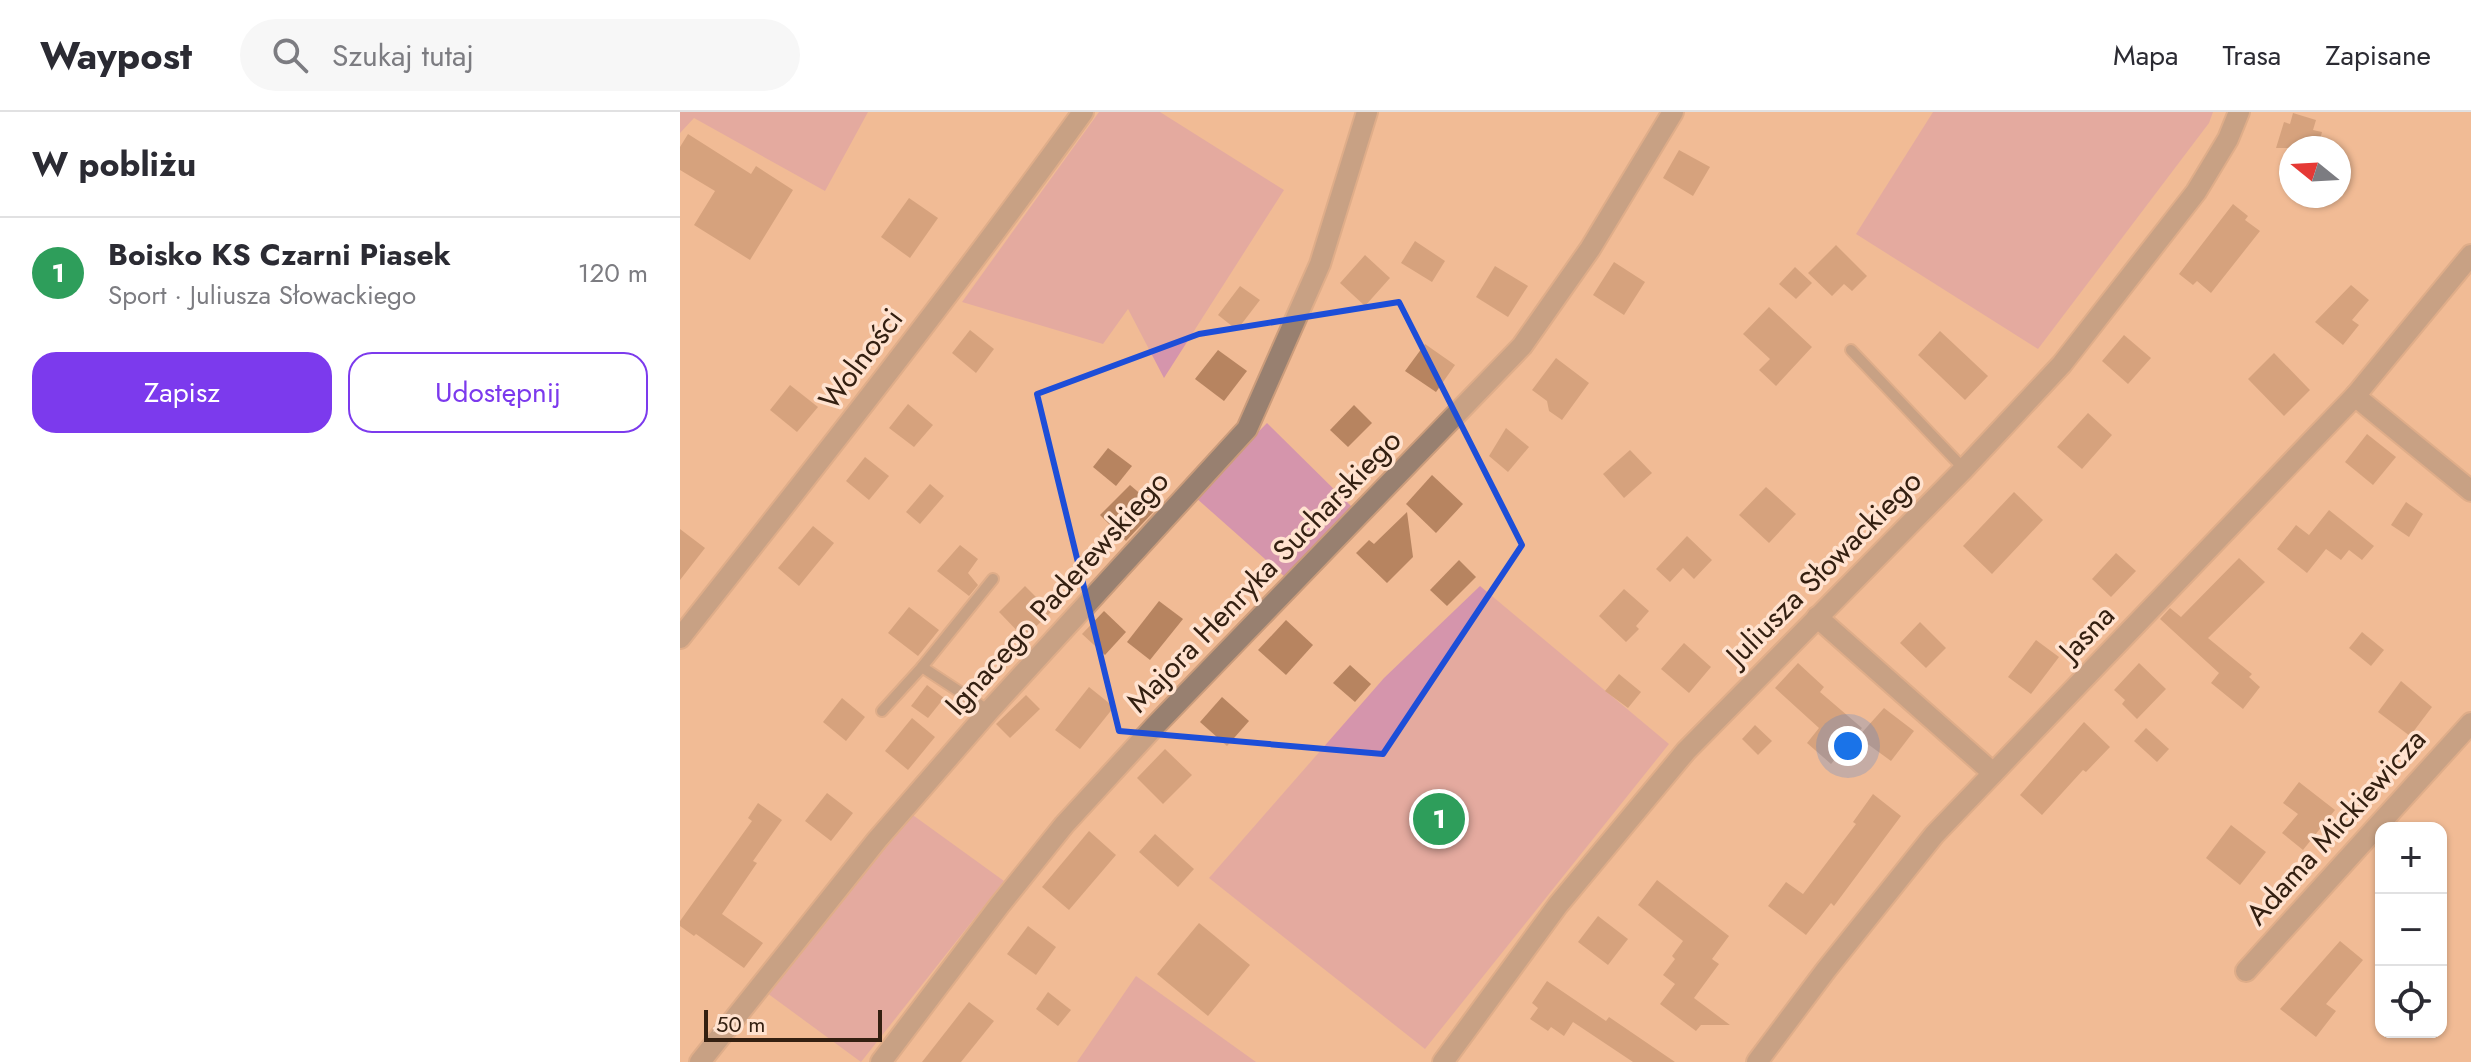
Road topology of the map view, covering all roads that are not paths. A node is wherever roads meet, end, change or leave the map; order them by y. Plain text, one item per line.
1 (1083, 112) edge
2 (1367, 112) edge
3 (1673, 112) edge
4 (2239, 112) edge
5 (2471, 255) edge
6 (1851, 350) dead end
7 (2355, 396) junction
8 (1964, 469) junction
9 (2471, 491) edge
10 (993, 579) dead end
11 (1817, 617) junction
12 (680, 638) edge
13 (922, 667) junction
14 (882, 711) dead end
15 (989, 711) junction
16 (2471, 723) edge
17 (1993, 773) junction
18 (2246, 971) dead end
19 (700, 1062) edge
20 (881, 1062) edge
21 (1443, 1062) edge
22 (1757, 1062) edge

1 - 12 street, Wolności
2 - 15 street, Ignacego Paderewskiego
3 - 20 street, Majora Henryka Sucharskiego
4 - 8 street, Juliusza Słowackiego
5 - 7 street, Jasna
6 - 8 lane
7 - 9 street
7 - 17 street, Jasna
8 - 11 street, Juliusza Słowackiego
10 - 13 lane
11 - 17 street
11 - 21 street, Juliusza Słowackiego
13 - 14 lane
13 - 15 lane
15 - 19 street, Ignacego Paderewskiego
16 - 18 street, Adama Mickiewicza
17 - 22 street, Jasna

